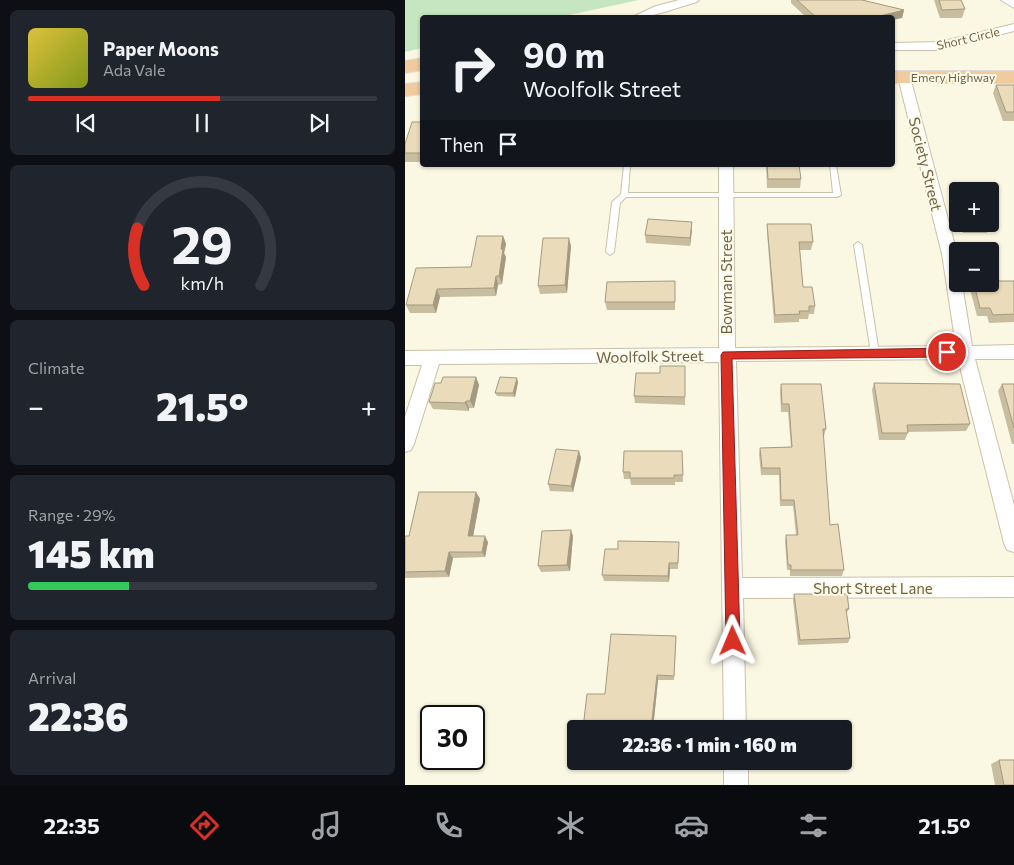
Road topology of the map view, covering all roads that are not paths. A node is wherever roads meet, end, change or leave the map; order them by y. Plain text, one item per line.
1 (693, 0) edge
2 (1007, 0) edge
3 (1014, 5) edge
4 (642, 15) edge
5 (1014, 27) edge
6 (895, 47) edge
7 (895, 60) edge
8 (1014, 60) edge
9 (420, 64) edge
10 (405, 67) edge
11 (898, 77) edge
12 (1014, 77) edge
13 (420, 88) edge
14 (405, 90) edge
15 (627, 167) edge
16 (726, 167) edge
17 (833, 167) edge
18 (726, 194) junction
19 (624, 195) junction
20 (858, 245) dead end
21 (610, 252) dead end
22 (965, 352) junction
23 (1014, 352) edge
24 (875, 353) junction
25 (727, 355) junction
26 (405, 358) edge
27 (433, 358) junction
28 (405, 444) edge
29 (1014, 543) edge
30 (1014, 587) edge
31 (732, 588) junction
32 (735, 720) edge
33 (736, 770) edge
34 (736, 785) edge

1 - 4 street
2 - 3 street
5 - 6 street, Short Circle
7 - 8 highway, Emery Highway
9 - 10 highway
11 - 12 highway, Emery Highway
11 - 22 street, Society Street
13 - 14 highway
15 - 19 lane
16 - 18 street, Bowman Street
17 - 18 lane
18 - 19 lane
18 - 25 street, Bowman Street
19 - 21 lane
20 - 24 lane
22 - 23 street, Woolfolk Street
22 - 24 street, Woolfolk Street
22 - 29 street, Society Street
24 - 25 street, Woolfolk Street
25 - 27 street, Woolfolk Street
25 - 31 street, Bowman Street
26 - 27 street, Woolfolk Street
27 - 28 street
30 - 31 street, Short Street Lane
31 - 32 street, Bowman Street
33 - 34 street

